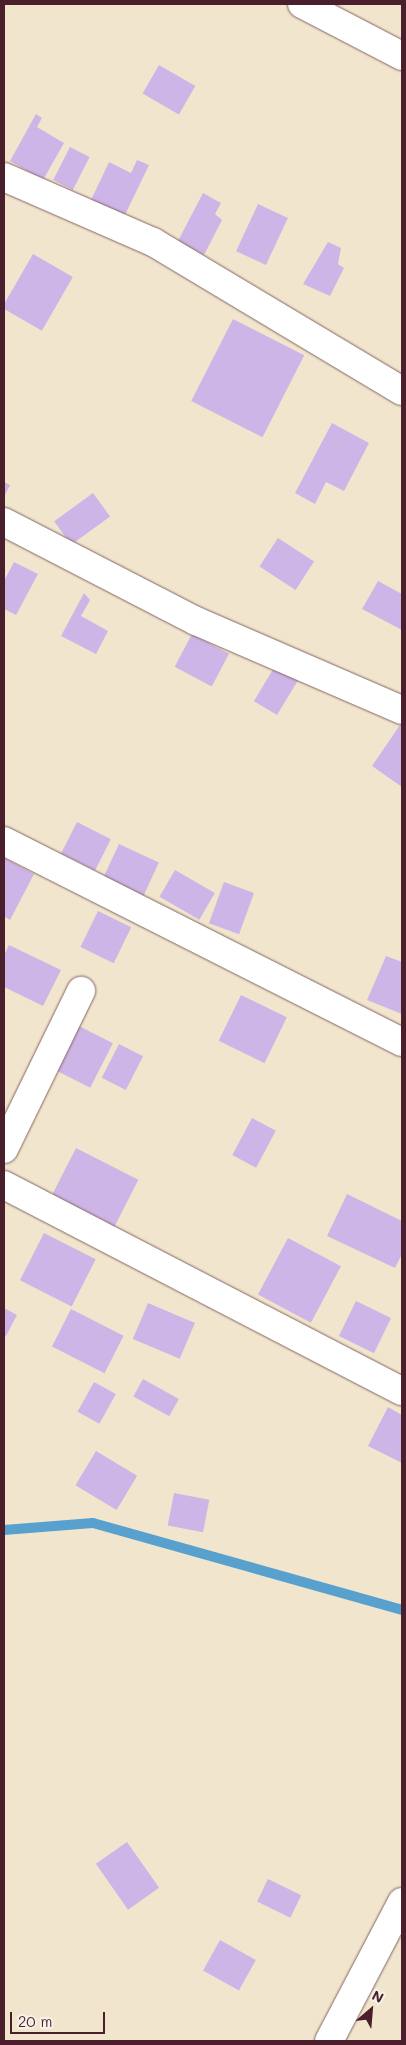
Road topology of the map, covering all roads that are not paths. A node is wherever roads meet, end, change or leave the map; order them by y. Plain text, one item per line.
1 (302, 4) edge
2 (402, 56) edge
3 (4, 177) edge
4 (402, 391) edge
5 (4, 522) edge
6 (402, 710) edge
7 (4, 841) edge
8 (81, 991) dead end
9 (402, 1042) edge
10 (4, 1149) edge
11 (4, 1185) edge
12 (402, 1391) edge
13 (402, 1902) edge
14 (330, 2041) edge

1 - 2 street
3 - 4 street
5 - 6 street
7 - 9 street
8 - 10 street
11 - 12 street
13 - 14 street

